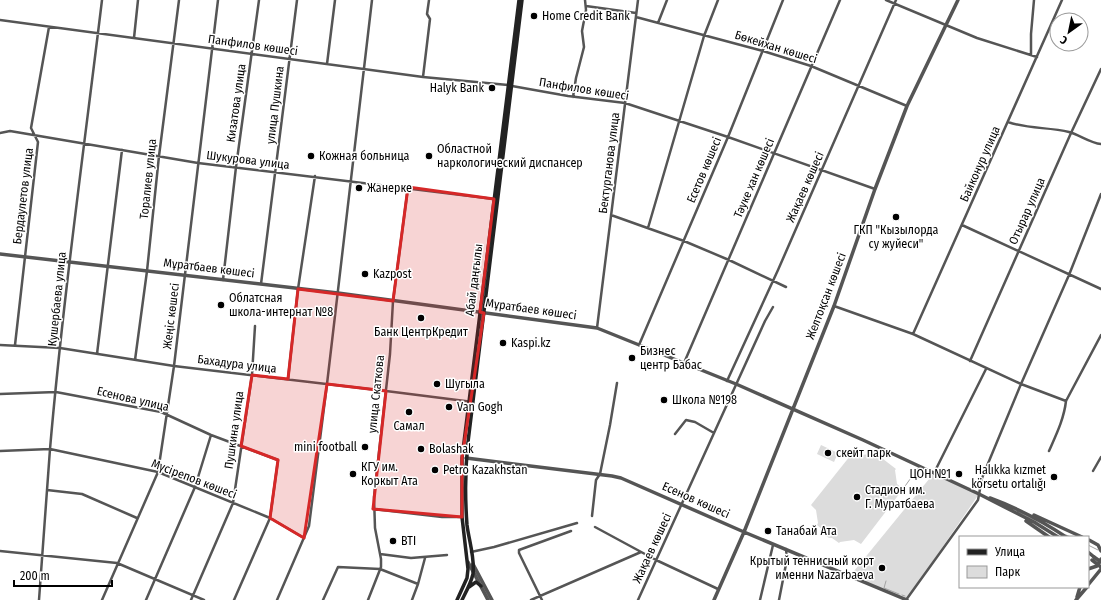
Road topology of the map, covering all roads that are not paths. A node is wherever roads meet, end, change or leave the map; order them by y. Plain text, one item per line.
1 (102, 0) edge
2 (138, 0) edge
3 (179, 0) edge
4 (218, 0) edge
5 (259, 0) edge
6 (297, 0) edge
7 (335, 0) edge
8 (372, 0) edge
9 (429, 0) edge
10 (519, 0) edge
11 (522, 0) edge
12 (585, 0) edge
13 (638, 0) edge
14 (666, 0) edge
15 (718, 0) edge
16 (783, 0) edge
17 (840, 0) edge
18 (886, 0) edge
19 (896, 0) edge
20 (958, 0) edge
21 (1034, 0) edge
22 (1062, 0) edge
23 (894, 4) junction
24 (586, 6) junction
25 (636, 13) junction
26 (636, 17) junction
27 (0, 20) edge
28 (658, 23) junction
29 (946, 24) junction
30 (49, 27) junction
31 (98, 34) junction
32 (704, 36) junction
33 (134, 38) junction
34 (174, 44) junction
35 (212, 49) junction
36 (762, 52) junction
37 (251, 54) junction
38 (1031, 55) junction
39 (1037, 57) junction
40 (290, 59) junction
41 (327, 64) junction
42 (811, 66) junction
43 (364, 69) junction
44 (1101, 69) edge
45 (423, 77) junction
46 (859, 85) junction
47 (510, 86) junction
48 (573, 97) junction
49 (625, 103) junction
50 (907, 106) junction
51 (680, 120) junction
52 (1008, 122) junction
53 (0, 133) edge
54 (1071, 133) junction
55 (34, 135) junction
56 (728, 137) junction
57 (84, 144) junction
58 (1101, 144) edge
59 (122, 150) junction
60 (775, 153) junction
61 (159, 156) junction
62 (198, 163) junction
63 (236, 167) junction
64 (822, 170) junction
65 (275, 172) junction
66 (315, 176) junction
67 (351, 181) junction
68 (408, 187) junction
69 (875, 189) junction
70 (1101, 194) edge
71 (494, 199) junction
72 (611, 215) junction
73 (962, 225) junction
74 (648, 228) junction
75 (684, 241) junction
76 (1019, 252) junction
77 (0, 254) edge
78 (25, 257) junction
79 (729, 260) junction
80 (69, 263) junction
81 (108, 267) junction
82 (147, 271) junction
83 (1069, 275) junction
84 (184, 276) junction
85 (223, 280) junction
86 (773, 281) junction
87 (261, 284) junction
88 (786, 287) dead end
89 (298, 289) junction
90 (1101, 289) edge
91 (338, 293) junction
92 (393, 301) junction
93 (834, 306) junction
94 (773, 307) dead end
95 (482, 312) junction
96 (255, 326) dead end
97 (597, 328) junction
98 (913, 334) junction
99 (1101, 335) edge
100 (0, 345) edge
101 (14, 345) junction
102 (639, 345) junction
103 (60, 348) junction
104 (97, 354) junction
105 (135, 360) junction
106 (970, 361) junction
107 (684, 363) junction
108 (174, 366) junction
109 (986, 368) junction
110 (252, 375) junction
111 (288, 379) junction
112 (727, 381) junction
113 (617, 383) dead end
114 (327, 384) junction
115 (736, 384) junction
116 (1021, 384) junction
117 (386, 391) junction
118 (56, 392) junction
119 (0, 394) edge
120 (1066, 401) junction
121 (471, 402) junction
122 (792, 409) junction
123 (166, 415) junction
124 (714, 433) junction
125 (211, 434) junction
126 (675, 434) dead end
127 (241, 446) junction
128 (0, 450) edge
129 (50, 450) junction
130 (1049, 451) dead end
131 (1101, 457) edge
132 (464, 458) junction
133 (1093, 471) dead end
134 (158, 472) junction
135 (934, 473) junction
136 (600, 474) junction
137 (195, 487) junction
138 (48, 490) junction
139 (979, 494) junction
140 (233, 503) junction
141 (682, 505) junction
142 (373, 509) junction
143 (1018, 512) junction
144 (464, 515) junction
145 (592, 516) dead end
146 (137, 518) junction
147 (270, 518) junction
148 (577, 523) dead end
149 (595, 527) dead end
150 (571, 531) dead end
151 (744, 532) junction
152 (1047, 536) edge
153 (1056, 536) edge
154 (1064, 536) edge
155 (1080, 536) edge
156 (304, 538) junction
157 (1089, 539) edge
158 (1089, 540) edge
159 (1101, 542) edge
160 (774, 544) junction
161 (786, 549) junction
162 (0, 551) edge
163 (1101, 551) edge
164 (471, 552) junction
165 (641, 552) junction
166 (380, 554) junction
167 (43, 555) junction
168 (447, 555) dead end
169 (425, 558) junction
170 (1091, 558) edge
171 (656, 560) junction
172 (1101, 560) edge
173 (468, 562) junction
174 (117, 563) junction
175 (473, 563) junction
176 (1101, 568) edge
177 (380, 569) junction
178 (1089, 569) edge
179 (473, 572) junction
180 (155, 579) junction
181 (1089, 583) edge
182 (418, 584) junction
183 (481, 586) junction
184 (1080, 588) edge
185 (1085, 588) edge
186 (467, 589) junction
187 (718, 589) junction
188 (193, 596) junction
189 (540, 596) junction
190 (40, 600) edge
191 (102, 600) edge
192 (146, 600) edge
193 (191, 600) edge
194 (204, 600) edge
195 (234, 600) edge
196 (277, 600) edge
197 (323, 600) edge
198 (368, 600) edge
199 (412, 600) edge
200 (457, 600) edge
201 (462, 600) edge
202 (488, 600) edge
203 (492, 600) edge
204 (531, 600) edge
205 (542, 600) edge
206 (638, 600) edge
207 (714, 600) edge
208 (760, 600) edge
209 (780, 600) edge
210 (906, 600) edge
211 (1076, 600) edge

1 - 31 street, Кушербаева улица
2 - 33 street
3 - 34 street, Торалиев улица
4 - 35 street, Жеңіс көшесі
5 - 37 street, Кизатова улица
6 - 40 street, улица Пушкина
7 - 41 street
8 - 43 street
9 - 45 street
10 - 47 main road, Абай даңғылы
11 - 47 main road
12 - 24 street
13 - 25 street, Бектурганова улица
14 - 28 street
15 - 32 street
16 - 36 street, Есетов көшесі
17 - 42 street, Тәуке хан көшесі
18 - 23 street
19 - 23 street, Жақаев көшесі
20 - 29 street, Желтоқсан көшесі
21 - 38 street
22 - 39 street, Байконур улица
23 - 29 street
23 - 46 street, Жақаев көшесі
24 - 25 street
24 - 48 street
25 - 26 street, Бектурганова улица
26 - 28 street, Бөкейхан көшесі
26 - 49 street, Бектурганова улица
27 - 30 street, Панфилов көшесі
28 - 32 street, Бөкейхан көшесі
29 - 38 street
29 - 50 street, Желтоқсан көшесі
30 - 31 street, Панфилов көшесі
30 - 55 street, Бердаулетов улица
31 - 33 street, Панфилов көшесі
31 - 57 street, Кушербаева улица
32 - 36 street, Бөкейхан көшесі
32 - 51 street
33 - 34 street, Панфилов көшесі
34 - 35 street, Панфилов көшесі
34 - 61 street, Торалиев улица
35 - 37 street, Панфилов көшесі
35 - 62 street, Жеңіс көшесі
36 - 42 street, Бөкейхан көшесі
36 - 56 street, Есетов көшесі
37 - 40 street, Панфилов көшесі
37 - 63 street, Кизатова улица
38 - 39 street
39 - 52 street, Байконур улица
40 - 41 street, Панфилов көшесі
40 - 65 street, улица Пушкина
41 - 43 street, Панфилов көшесі
42 - 46 street, Бөкейхан көшесі
42 - 60 street, Тәуке хан көшесі
43 - 45 street, Панфилов көшесі
43 - 67 street
44 - 54 street, Отырар улица
45 - 47 street, Панфилов көшесі
46 - 50 street, Бөкейхан көшесі
46 - 64 street, Жақаев көшесі
47 - 48 street, Панфилов көшесі
47 - 71 main road, Абай даңғылы
47 - 95 main road, Абай даңғылы
48 - 49 street, Панфилов көшесі
49 - 51 street, Панфилов көшесі
49 - 72 street, Бектурганова улица
50 - 69 street, Желтоқсан көшесі
51 - 56 street, Панфилов көшесі
51 - 74 street
52 - 54 street
52 - 73 street, Байконур улица
53 - 55 street, Шукурова улица
54 - 58 street
54 - 76 street, Отырар улица
55 - 57 street, Шукурова улица
55 - 78 street, Бердаулетов улица
56 - 60 street, Панфилов көшесі
56 - 75 street, Есетов көшесі
57 - 59 street, Шукурова улица
57 - 80 street, Кушербаева улица
59 - 61 street, Шукурова улица
59 - 81 street
60 - 64 street, Панфилов көшесі
60 - 79 street, Тәуке хан көшесі
61 - 62 street, Шукурова улица
61 - 82 street, Торалиев улица
62 - 63 street, Шукурова улица
62 - 84 street, Жеңіс көшесі
63 - 65 street, Шукурова улица
63 - 85 street, Кизатова улица
64 - 69 street, Панфилов көшесі
64 - 86 street, Жақаев көшесі
65 - 66 street, Шукурова улица
65 - 87 street, улица Пушкина
66 - 67 street, Шукурова улица
66 - 89 street
67 - 68 street, Шукурова улица
67 - 91 street
68 - 71 street, Шукурова улица
68 - 92 street, улица Скаткова
69 - 93 street, Желтоқсан көшесі
70 - 83 street
71 - 95 main road, Абай даңғылы
72 - 74 street
72 - 97 street, Бектурганова улица
73 - 76 street
73 - 98 street, Байконур улица
74 - 75 street
75 - 79 street
75 - 102 street, Есетов көшесі
76 - 83 street
76 - 106 street, Отырар улица
77 - 78 street, Мұратбаев көшесі
78 - 80 street, Мұратбаев көшесі
78 - 101 street, Бердаулетов улица
79 - 86 street
79 - 107 street, Тәуке хан көшесі
80 - 81 street, Мұратбаев көшесі
80 - 103 street, Кушербаева улица
81 - 82 street, Мұратбаев көшесі
81 - 104 street
82 - 84 street, Мұратбаев көшесі
82 - 105 street, Торалиев улица
83 - 90 street
83 - 116 street
84 - 85 street, Мұратбаев көшесі
84 - 108 street, Жеңіс көшесі
85 - 87 street, Мұратбаев көшесі
86 - 88 street
86 - 112 street, Жақаев көшесі
87 - 89 street, Мұратбаев көшесі
89 - 91 street, Мұратбаев көшесі
89 - 111 street
91 - 92 street, Мұратбаев көшесі
91 - 114 street
92 - 95 street, Мұратбаев көшесі
92 - 117 street, улица Скаткова
93 - 98 street
93 - 122 street, Желтоқсан көшесі
94 - 115 street, Жақаев көшесі
95 - 97 street, Мұратбаев көшесі
95 - 121 main road, Абай даңғылы
96 - 110 street, Пушкина улица
97 - 102 street, Мұратбаев көшесі
98 - 106 street
99 - 120 street
100 - 101 street, Бахадура улица
101 - 103 street, Бахадура улица
102 - 107 street, Мұратбаев көшесі
103 - 104 street, Бахадура улица
103 - 118 street, Кушербаева улица
104 - 105 street, Бахадура улица
105 - 108 street, Бахадура улица
106 - 109 street
107 - 112 street, Мұратбаев көшесі
108 - 110 street, Бахадура улица
108 - 123 street, Жеңіс көшесі
109 - 116 street
109 - 135 street
110 - 111 street, Бахадура улица
110 - 127 street, Пушкина улица
111 - 114 street, Бахадура улица
112 - 115 street, Мұратбаев көшесі
113 - 136 street
114 - 117 street, Бахадура улица
114 - 156 street
115 - 122 street, Мұратбаев көшесі
115 - 124 street, Жақаев көшесі
116 - 120 street
116 - 139 street
117 - 121 street, Бахадура улица
117 - 142 street, улица Скаткова
118 - 119 street, Есенова улица
118 - 123 street, Есенова улица
118 - 129 street, Кушербаева улица
120 - 130 street
121 - 132 main road, Абай даңғылы
122 - 135 street, Мұратбаев көшесі
122 - 151 street, Желтоқсан көшесі
123 - 125 street, Есенова улица
123 - 134 street, Жеңіс көшесі
124 - 126 street
124 - 141 street, Жақаев көшесі
125 - 127 street, Есенова улица
125 - 137 street
127 - 140 street, Пушкина улица
127 - 147 street, Есенова улица
128 - 129 street, Мүсірепов көшесі
129 - 134 street, Мүсірепов көшесі
129 - 138 street, Кушербаева улица
131 - 133 street
132 - 136 street, Есенов көшесі
132 - 144 main road, Абай даңғылы
134 - 137 street, Мүсірепов көшесі
134 - 146 street, Жеңіс көшесі
135 - 139 street, Мұратбаев көшесі
136 - 141 street, Есенов көшесі
136 - 145 street
137 - 140 street, Мүсірепов көшесі
137 - 180 street
138 - 146 street
138 - 167 street, Кушербаева улица
139 - 143 street, Мұратбаев көшесі
139 - 210 street
140 - 147 street, Мүсірепов көшесі
140 - 188 street, Пушкина улица
141 - 151 street, Есенов көшесі
141 - 171 street, Жақаев көшесі
142 - 144 street
142 - 166 street, улица Скаткова
143 - 152 street
143 - 153 street
143 - 154 street
143 - 155 street
144 - 164 main road, Абай даңғылы
144 - 173 main road, Абай даңғылы
146 - 174 street, Жеңіс көшесі
147 - 156 street, Мүсірепов көшесі
147 - 195 street
148 - 164 street
149 - 165 street
150 - 189 street
151 - 160 street, Есенов көшесі
151 - 187 street, Желтоқсан көшесі
156 - 196 street
157 - 159 street
158 - 163 street
160 - 161 street, Есенов көшесі
160 - 208 street
161 - 209 street
161 - 210 street, Есенов көшесі
162 - 167 street
164 - 175 main road, Абай даңғылы
165 - 171 street
165 - 189 street
166 - 169 street
166 - 177 street, улица Скаткова
167 - 174 street
167 - 190 street, Кушербаева улица
168 - 169 street
169 - 182 street
170 - 172 street, bridge
170 - 176 street, bridge
171 - 187 street
171 - 206 street, Жақаев көшесі
172 - 178 street
173 - 179 street
173 - 200 main road, Абай даңғылы
174 - 180 street
174 - 191 street, Жеңіс көшесі
175 - 179 main road
175 - 203 street, Абай даңғылы
176 - 181 street
177 - 182 street
177 - 197 street
177 - 198 street, улица Скаткова
179 - 183 street
179 - 186 main road
180 - 188 street
180 - 192 street
182 - 199 street
183 - 186 main road
183 - 202 street
184 - 211 street
185 - 211 street
186 - 201 main road
187 - 207 street, Желтоқсан көшесі
188 - 193 street, Пушкина улица
188 - 194 street
189 - 204 street
189 - 205 street

